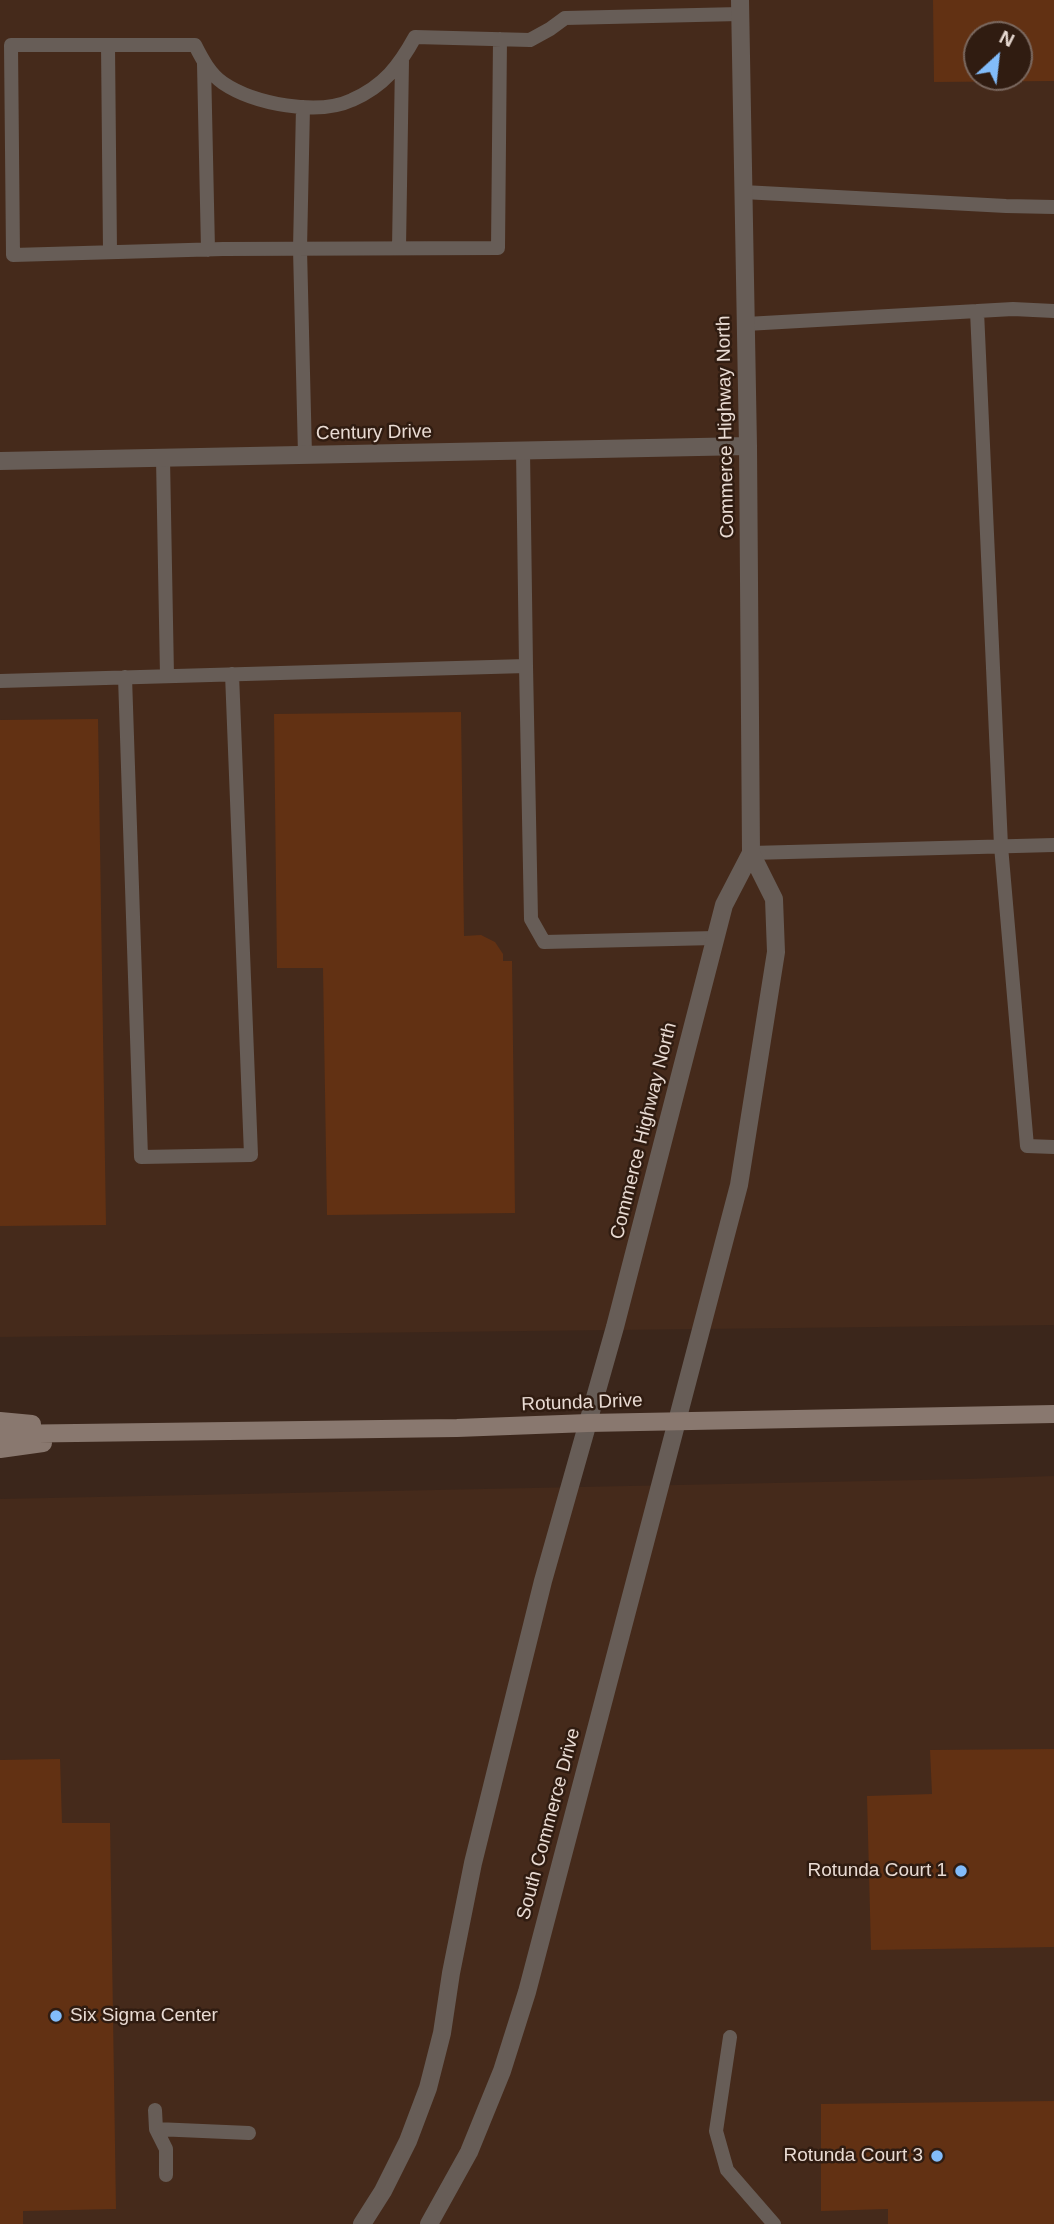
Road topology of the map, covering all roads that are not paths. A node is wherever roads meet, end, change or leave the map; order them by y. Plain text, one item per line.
1 (740, 7) edge
2 (500, 39) junction
3 (108, 45) junction
4 (402, 61) junction
5 (204, 64) junction
6 (303, 107) junction
7 (743, 192) junction
8 (1054, 207) edge
9 (300, 248) junction
10 (398, 248) junction
11 (208, 250) junction
12 (110, 252) junction
13 (977, 311) junction
14 (1054, 311) edge
15 (746, 324) junction
16 (748, 446) junction
17 (523, 450) junction
18 (305, 455) junction
19 (163, 458) junction
20 (0, 461) edge
21 (526, 666) junction
22 (232, 674) junction
23 (167, 676) junction
24 (125, 677) junction
25 (0, 681) edge
26 (1054, 845) edge
27 (1001, 846) junction
28 (751, 853) junction
29 (715, 938) junction
30 (1054, 1147) edge
31 (1054, 1414) edge
32 (0, 1421) edge
33 (676, 1422) junction
34 (588, 1423) junction
35 (112, 1432) junction
36 (0, 1434) edge
37 (0, 1449) edge
38 (730, 2037) dead end
39 (155, 2110) dead end
40 (156, 2129) junction
41 (249, 2133) dead end
42 (166, 2175) dead end
43 (362, 2224) edge
44 (429, 2224) edge
45 (774, 2224) edge

1 - 2 lane
1 - 7 street, Commerce Highway North
2 - 4 lane
2 - 10 lane
3 - 5 lane
3 - 12 lane
3 - 12 lane
4 - 6 lane
4 - 10 lane
5 - 6 lane
5 - 11 lane
6 - 9 lane
7 - 8 lane
7 - 15 street, Commerce Highway North
9 - 10 lane
9 - 11 lane
9 - 18 lane
11 - 12 lane
13 - 14 lane
13 - 15 lane
13 - 27 lane
15 - 16 street, Commerce Highway North
16 - 17 street, Century Drive
16 - 28 street, Commerce Highway North
17 - 18 street, Century Drive
17 - 21 lane
18 - 19 street, Century Drive
19 - 20 street, Century Drive
19 - 23 lane
21 - 22 lane
21 - 29 lane
22 - 23 lane
22 - 24 lane
23 - 24 lane
24 - 25 lane
26 - 27 lane
27 - 28 lane
27 - 30 lane
28 - 29 street, Commerce Highway North
28 - 33 street, Commerce Highway North
29 - 34 street, Commerce Highway North
31 - 33 main road, Rotunda Drive
32 - 35 main road
33 - 34 main road, Rotunda Drive
33 - 44 street, South Commerce Drive
34 - 35 main road, Rotunda Drive
34 - 43 street
35 - 36 main road, Rotunda Drive
35 - 37 main road, Rotunda Drive
38 - 45 lane
39 - 40 lane
40 - 41 lane
40 - 42 lane

